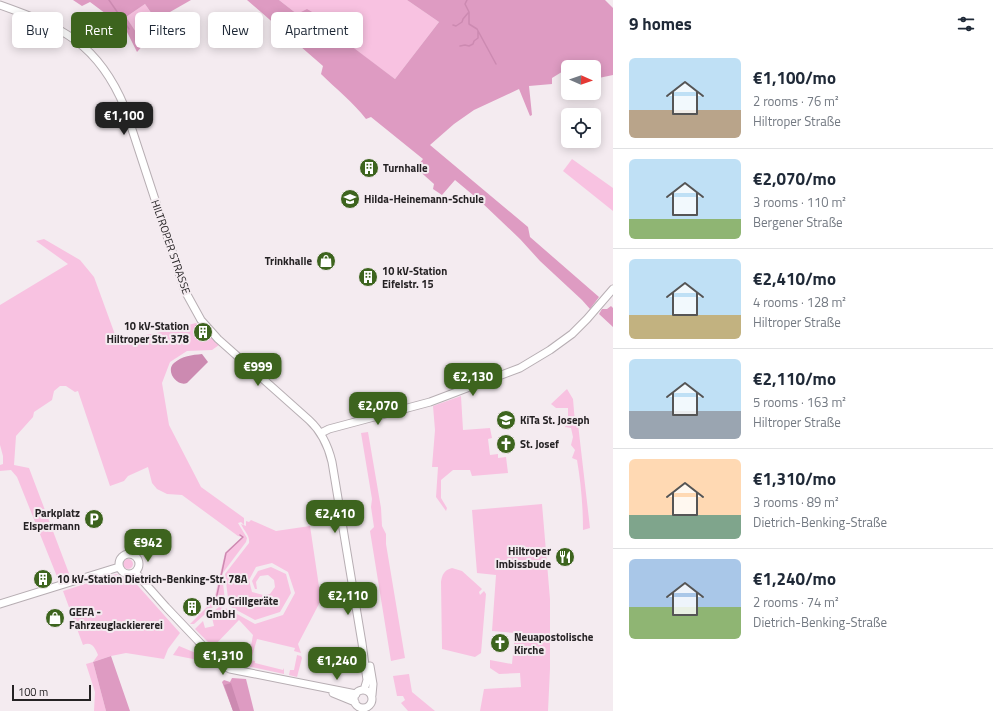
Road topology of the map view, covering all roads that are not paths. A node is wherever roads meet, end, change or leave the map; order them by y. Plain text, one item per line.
1 (0, 5) edge
2 (613, 289) edge
3 (321, 433) junction
4 (119, 567) junction
5 (135, 572) junction
6 (0, 604) edge
7 (362, 643) junction
8 (322, 688) junction
9 (364, 690) junction
10 (356, 694) junction
11 (372, 695) junction
12 (355, 702) junction
13 (369, 707) edge
14 (376, 711) edge

1 - 3 street, HILTROPER STRASSE
2 - 3 street
3 - 7 street, HILTROPER STRASSE
4 - 5 street
4 - 5 street
4 - 6 street
5 - 8 street
7 - 9 street, HILTROPER STRASSE
7 - 11 street, HILTROPER STRASSE
8 - 10 street
8 - 12 street
9 - 10 street
9 - 11 street
10 - 12 street
11 - 13 street
12 - 13 street
13 - 14 street

